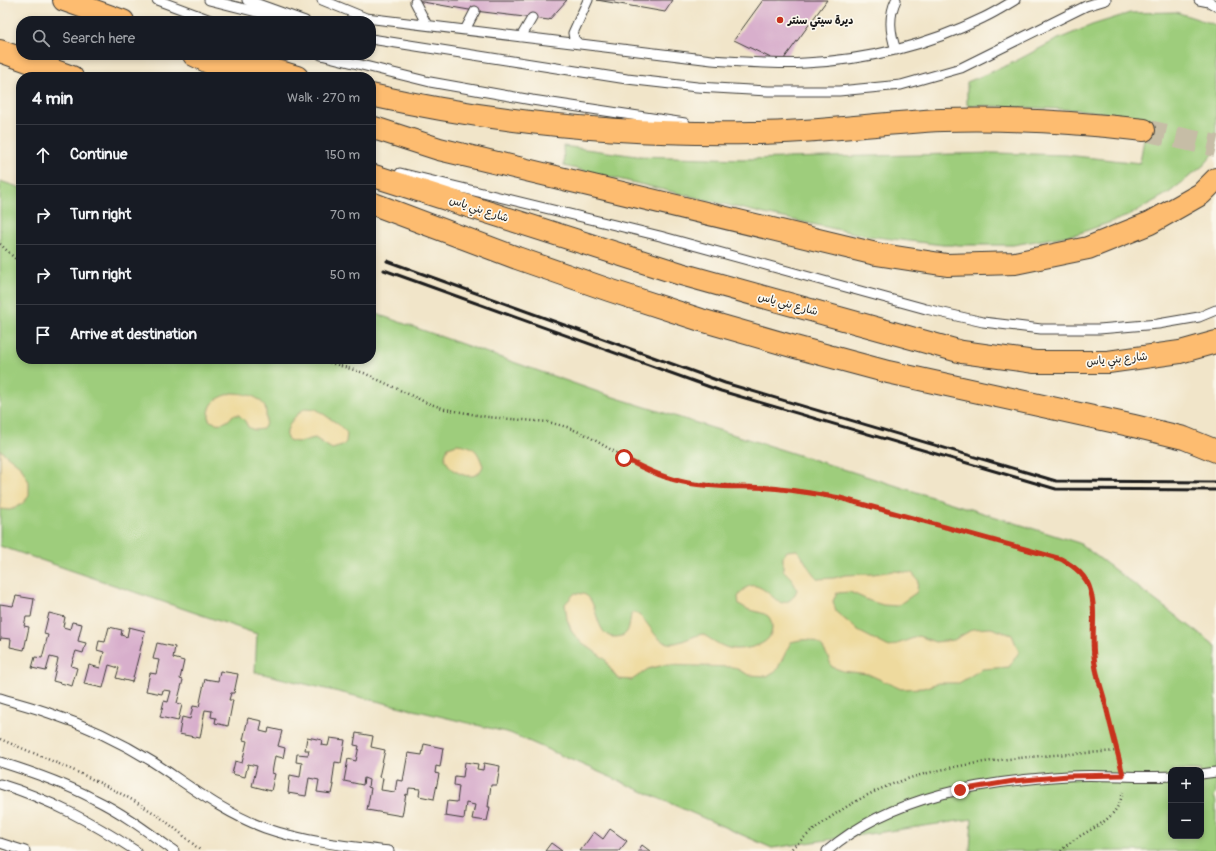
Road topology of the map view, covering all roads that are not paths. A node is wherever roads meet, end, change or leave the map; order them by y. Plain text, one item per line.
1 (64, 0) edge
2 (157, 0) edge
3 (209, 0) edge
4 (247, 0) edge
5 (322, 0) edge
6 (588, 0) edge
7 (896, 0) edge
8 (1015, 0) edge
9 (1106, 0) edge
10 (1199, 0) edge
11 (415, 2) dead end
12 (1216, 6) edge
13 (475, 11) dead end
14 (109, 16) edge
15 (200, 16) edge
16 (273, 16) edge
17 (291, 16) edge
18 (361, 16) edge
19 (532, 18) dead end
20 (376, 19) edge
21 (427, 25) junction
22 (465, 30) junction
23 (521, 37) junction
24 (376, 40) edge
25 (579, 44) junction
26 (896, 50) junction
27 (0, 51) edge
28 (16, 57) edge
29 (25, 60) edge
30 (204, 60) edge
31 (241, 60) edge
32 (341, 60) edge
33 (58, 72) edge
34 (230, 72) edge
35 (280, 72) edge
36 (376, 96) edge
37 (376, 129) edge
38 (1144, 130) tunnel mouth
39 (753, 133) junction
40 (384, 172) edge
41 (1216, 179) edge
42 (376, 205) edge
43 (1216, 310) edge
44 (1216, 342) edge
45 (1216, 451) edge
46 (0, 698) edge
47 (0, 762) edge
48 (1216, 772) edge
49 (1204, 774) edge
50 (1168, 776) edge
51 (0, 784) edge
52 (0, 842) edge
53 (25, 851) edge
54 (136, 851) edge
55 (174, 851) edge
56 (389, 851) edge
57 (827, 851) edge

1 - 14 main road
2 - 15 lane
3 - 16 lane
4 - 17 lane
5 - 18 lane
6 - 25 lane
7 - 26 lane
8 - 26 lane
9 - 24 lane
10 - 12 lane
11 - 21 lane
13 - 22 lane
19 - 23 lane
20 - 21 lane
21 - 22 lane
22 - 23 lane
23 - 25 lane
25 - 26 lane
27 - 28 main road
29 - 33 main road
30 - 34 main road
31 - 35 main road
32 - 39 lane
36 - 39 main road
37 - 41 main road
38 - 39 main road
40 - 43 lane
40 - 44 main road, شارع بني ياس
42 - 45 main road
46 - 56 lane
47 - 55 lane
48 - 49 lane
50 - 57 lane
51 - 54 lane
52 - 53 lane

